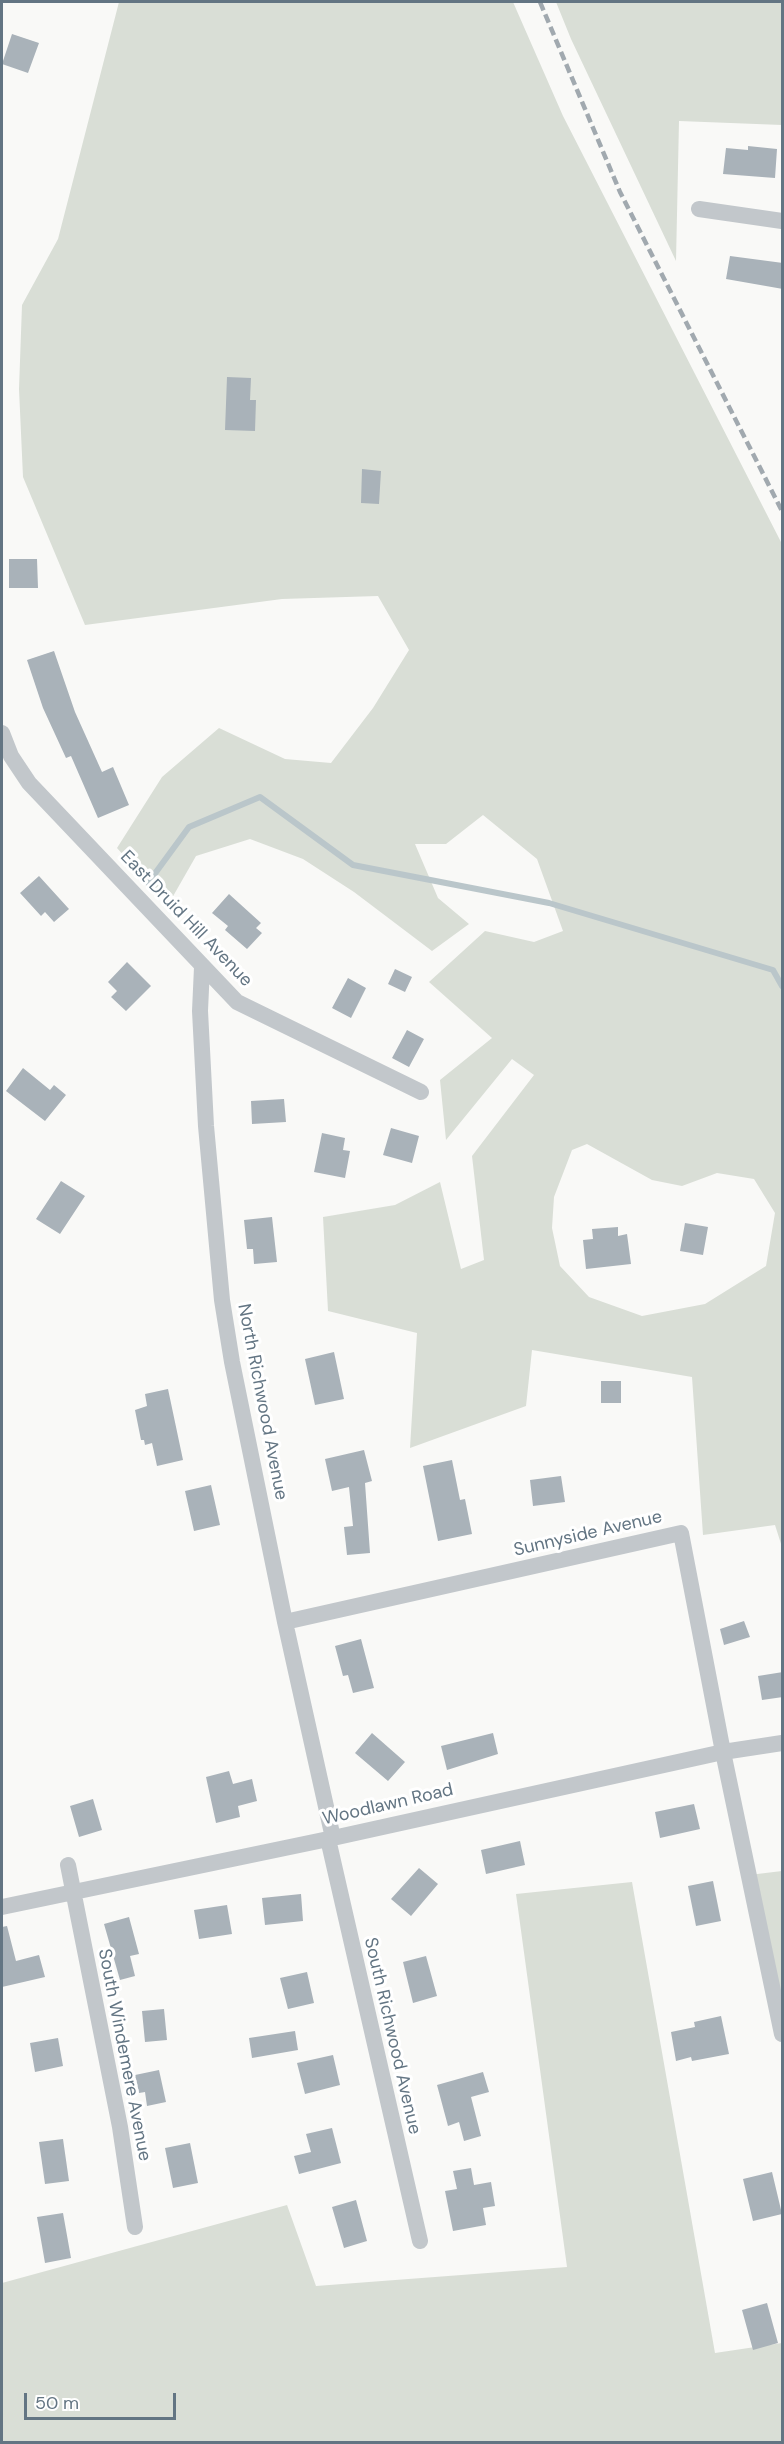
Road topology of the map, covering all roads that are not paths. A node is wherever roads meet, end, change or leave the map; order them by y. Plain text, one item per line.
1 (699, 209) dead end
2 (783, 221) edge
3 (2, 733) edge
4 (202, 967) junction
5 (421, 1092) dead end
6 (285, 1622) junction
7 (783, 1743) edge
8 (723, 1752) junction
9 (331, 1838) junction
10 (68, 1865) dead end
11 (73, 1891) junction
12 (2, 1907) edge
13 (783, 2034) edge
14 (135, 2227) dead end
15 (420, 2241) dead end

1 - 2 street
3 - 4 street, East Druid Hill Avenue
4 - 5 street, East Druid Hill Avenue
4 - 6 street, North Richwood Avenue
6 - 8 street, Sunnyside Avenue
6 - 9 street, North Richwood Avenue
7 - 8 street, Woodlawn Road
8 - 9 street, Woodlawn Road
8 - 13 street
9 - 11 street, Woodlawn Road
9 - 15 street, South Richwood Avenue
10 - 11 street, South Windemere Avenue
11 - 12 street, Woodlawn Road
11 - 14 street, South Windemere Avenue

